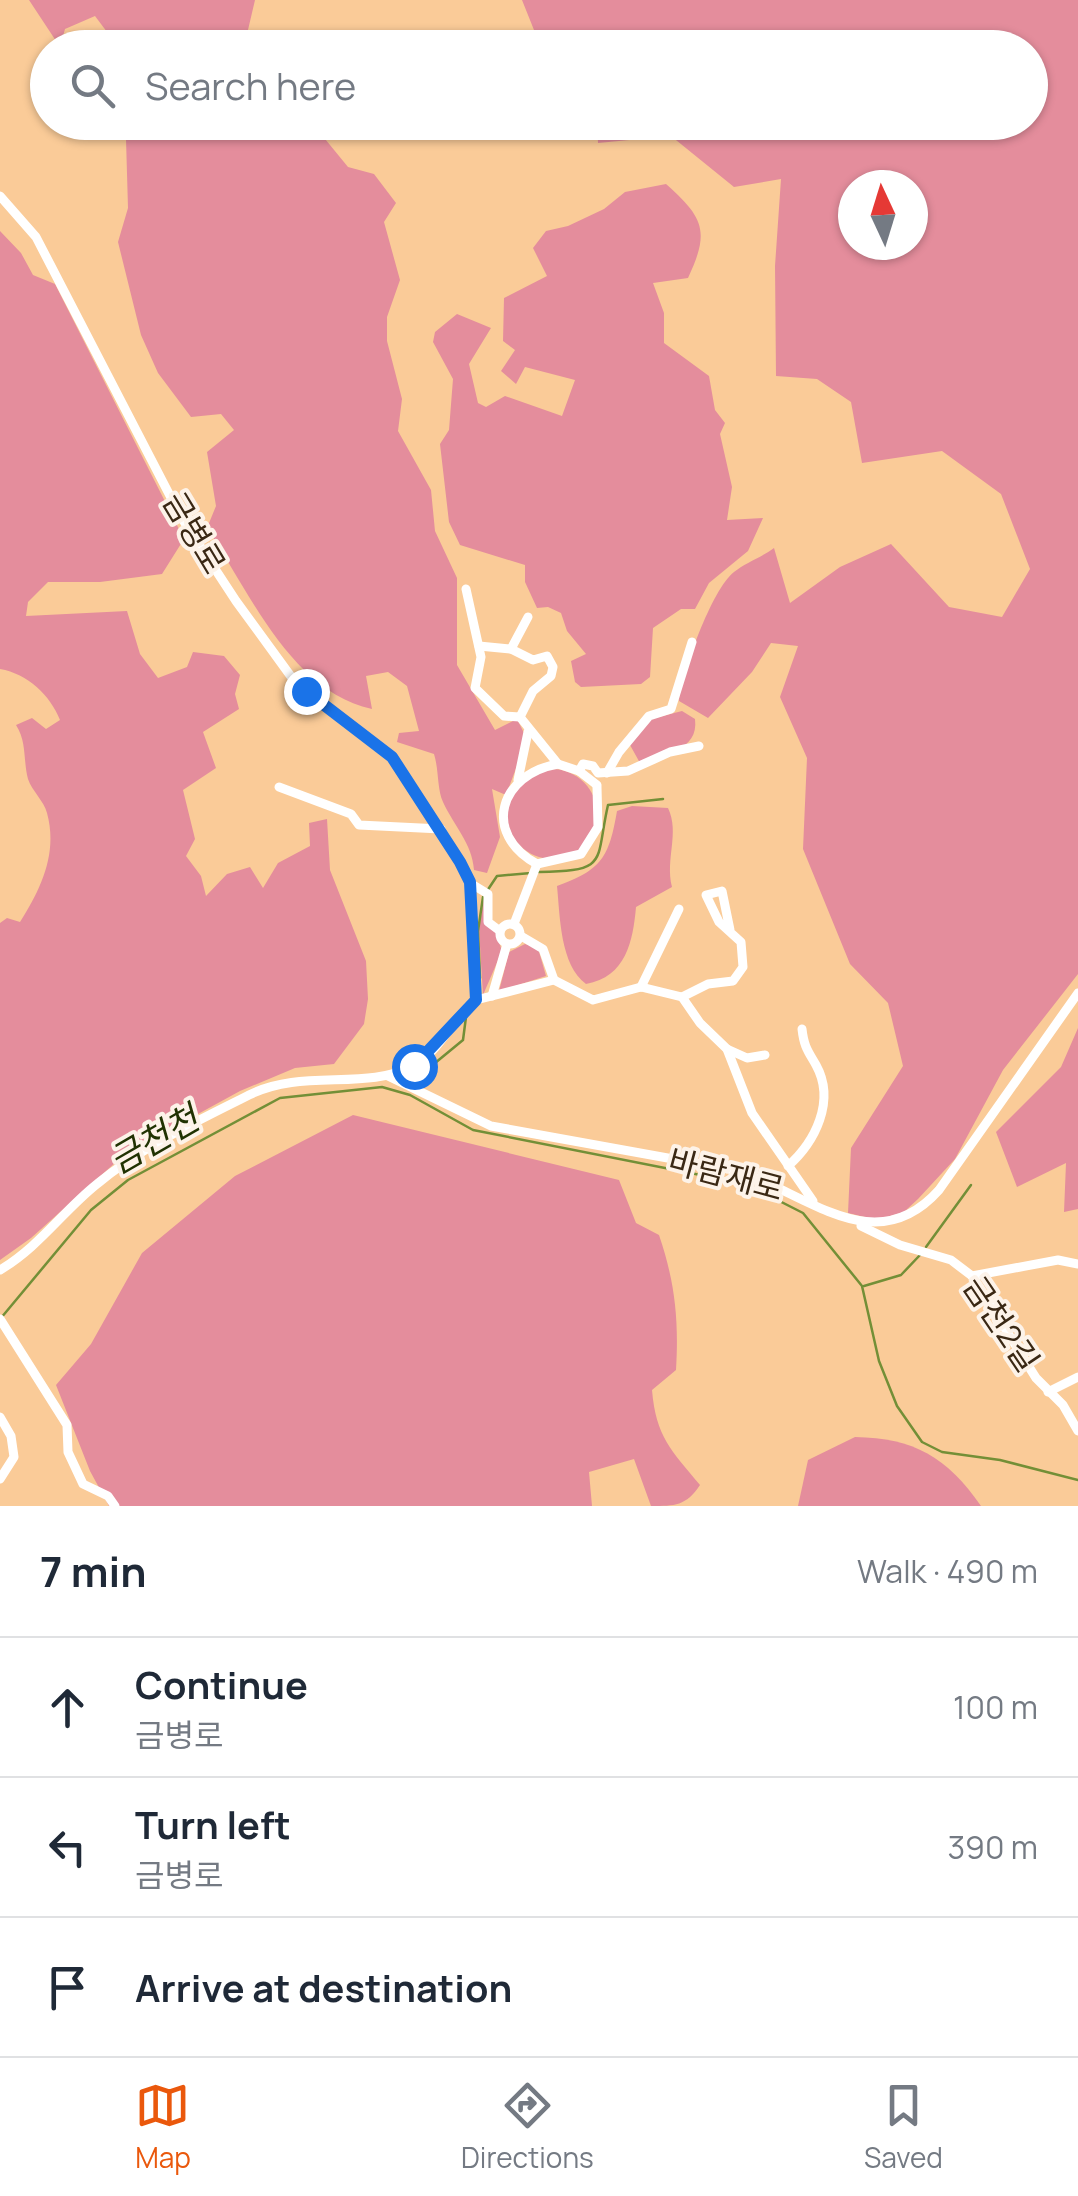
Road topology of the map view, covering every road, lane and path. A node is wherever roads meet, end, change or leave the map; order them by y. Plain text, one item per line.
1 (0, 196) edge
2 (466, 589) dead end
3 (528, 617) dead end
4 (692, 642) dead end
5 (480, 646) junction
6 (510, 650) junction
7 (520, 717) junction
8 (528, 732) junction
9 (700, 746) dead end
10 (558, 764) junction
11 (580, 771) junction
12 (603, 773) junction
13 (518, 780) junction
14 (279, 787) dead end
15 (598, 787) junction
16 (441, 830) junction
17 (535, 869) junction
18 (470, 882) junction
19 (679, 908) dead end
20 (514, 924) junction
21 (730, 930) dead end
22 (500, 931) junction
23 (521, 936) junction
24 (506, 944) junction
25 (554, 980) junction
26 (641, 987) junction
27 (1078, 992) edge
28 (492, 996) junction
29 (682, 997) junction
30 (473, 1002) junction
31 (802, 1030) dead end
32 (727, 1050) junction
33 (765, 1055) dead end
34 (388, 1076) junction
35 (788, 1166) junction
36 (815, 1204) junction
37 (849, 1220) junction
38 (1078, 1264) edge
39 (0, 1270) edge
40 (972, 1276) junction
41 (1, 1321) edge
42 (1078, 1376) edge
43 (1048, 1392) junction
44 (0, 1417) edge
45 (1078, 1431) edge
46 (0, 1479) edge
47 (114, 1506) edge

1 - 16 street, 금병로
2 - 5 street
3 - 6 street
4 - 12 street
5 - 6 street
5 - 7 street
6 - 7 street
7 - 8 street
8 - 10 street
8 - 13 street
9 - 12 street
10 - 11 street
10 - 13 street
11 - 12 street
11 - 15 street
12 - 15 street
13 - 17 street
14 - 16 street
15 - 17 street
16 - 18 street, 금병로
17 - 20 street
18 - 22 street
18 - 30 street, 금병로
19 - 26 street
20 - 22 street
20 - 23 street
21 - 29 street
22 - 24 street
23 - 24 street
23 - 25 street
24 - 28 street
25 - 26 street
25 - 28 street
26 - 29 street
27 - 37 street, 바람재로
28 - 30 street
29 - 32 street
30 - 34 street
31 - 35 street
32 - 33 street
32 - 35 street
34 - 36 street, 바람재로
34 - 39 street
35 - 36 street
36 - 37 street, 바람재로
37 - 40 street, 금천2길
38 - 40 street
40 - 43 street, 금천2길
41 - 47 street
42 - 43 street
43 - 45 street, 금천2길
44 - 46 street

